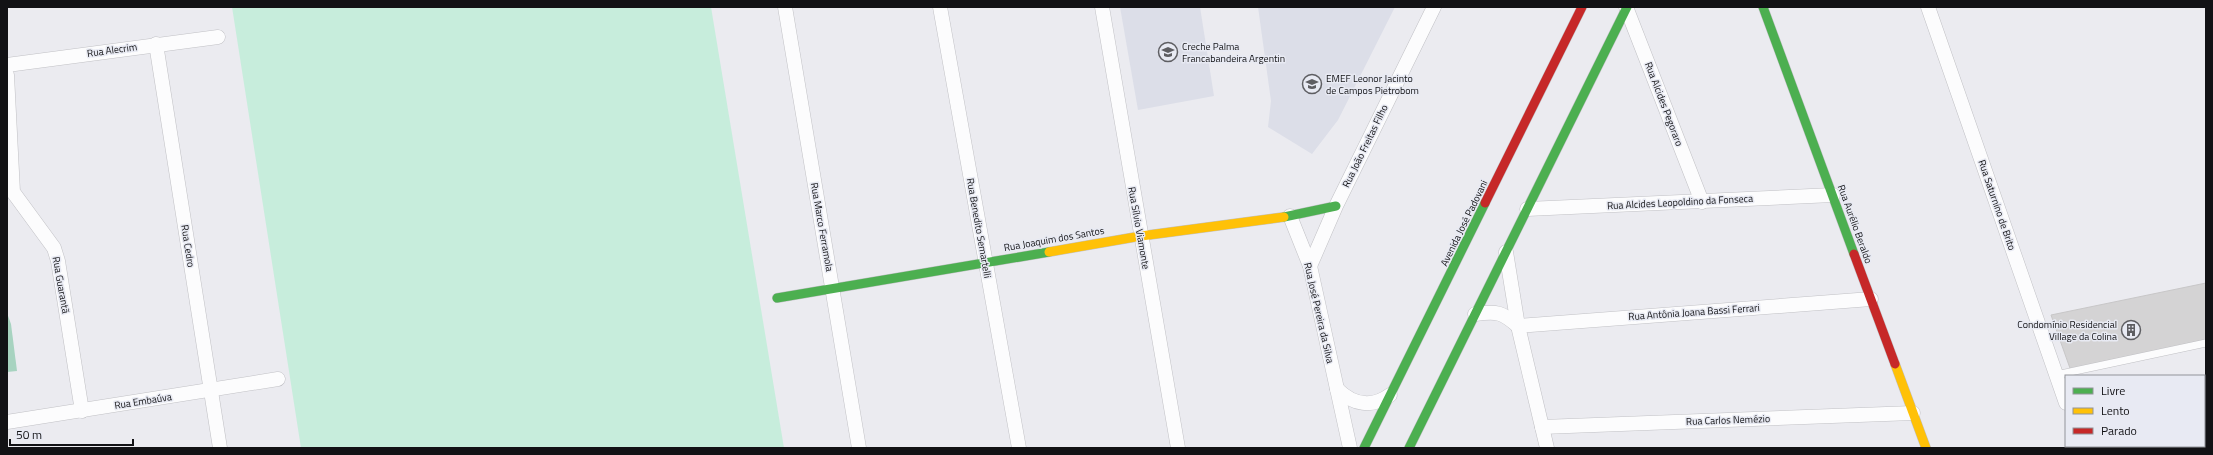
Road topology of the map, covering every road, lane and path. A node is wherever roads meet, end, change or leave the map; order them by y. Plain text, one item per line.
1 (785, 7) edge
2 (940, 7) edge
3 (1102, 7) edge
4 (1434, 7) edge
5 (1582, 7) edge
6 (1626, 7) edge
7 (1763, 7) edge
8 (1928, 7) edge
9 (218, 37) dead end
10 (156, 44) junction
11 (7, 65) edge
12 (7, 75) edge
13 (1833, 195) junction
14 (1702, 202) junction
15 (1336, 206) junction
16 (1527, 209) junction
17 (1290, 216) junction
18 (1141, 236) junction
19 (1506, 252) junction
20 (985, 262) junction
21 (1310, 266) junction
22 (832, 288) junction
23 (777, 298) dead end
24 (1871, 299) junction
25 (1475, 314) junction
26 (1518, 326) junction
27 (2206, 344) edge
28 (2056, 374) junction
29 (278, 379) dead end
30 (212, 389) junction
31 (1337, 389) junction
32 (1390, 395) junction
33 (2065, 400) edge
34 (82, 411) junction
35 (1914, 414) junction
36 (7, 422) edge
37 (1542, 427) junction
38 (220, 448) edge
39 (859, 448) edge
40 (1019, 448) edge
41 (1178, 448) edge
42 (1350, 448) edge
43 (1364, 448) edge
44 (1409, 448) edge
45 (1547, 448) edge
46 (1926, 448) edge

1 - 22 street, Rua Marco Ferramola
2 - 20 street, Rua Benedito Semartelli
3 - 18 street, Rua Sílvio Viamonte
4 - 15 street, Rua João Freitas Filho
5 - 32 street, Avenida José Padovani
6 - 14 street, Rua Alcides Pegoraro
6 - 16 street
7 - 13 street, Rua Aurélio Beraldo
8 - 28 street, Rua Saturnino de Brito
9 - 10 street, Rua Alecrim
10 - 11 street, Rua Alecrim
10 - 30 street, Rua Cedro
12 - 34 street, Rua Guarantã
13 - 14 street, Rua Alcides Leopoldino da Fonseca
13 - 24 street, Rua Aurélio Beraldo
14 - 16 street, Rua Alcides Leopoldino da Fonseca
15 - 17 street, Rua Joaquim dos Santos
15 - 21 street, Rua João Freitas Filho
16 - 19 street
17 - 18 street, Rua Joaquim dos Santos
17 - 21 street, Rua José Pereira da Silva
18 - 20 street, Rua Joaquim dos Santos
18 - 41 street, Rua Sílvio Viamonte
19 - 25 street
19 - 26 street
20 - 22 street, Rua Joaquim dos Santos
20 - 40 street, Rua Benedito Semartelli
21 - 31 street, Rua José Pereira da Silva
22 - 23 street, Rua Joaquim dos Santos
22 - 39 street, Rua Marco Ferramola
24 - 26 street, Rua Antônia Joana Bassi Ferrari
24 - 35 street, Rua Aurélio Beraldo
25 - 26 street
25 - 44 street
26 - 37 street
27 - 28 lane
28 - 33 street, Rua Saturnino de Brito
29 - 30 street, Rua Embaúva
30 - 34 street, Rua Embaúva
30 - 38 street, Rua Cedro
31 - 32 street
31 - 42 street, Rua José Pereira da Silva
32 - 43 street, Avenida José Padovani
34 - 36 street, Rua Embaúva
35 - 37 street, Rua Carlos Nemézio
35 - 46 street, Rua Aurélio Beraldo
37 - 45 street

